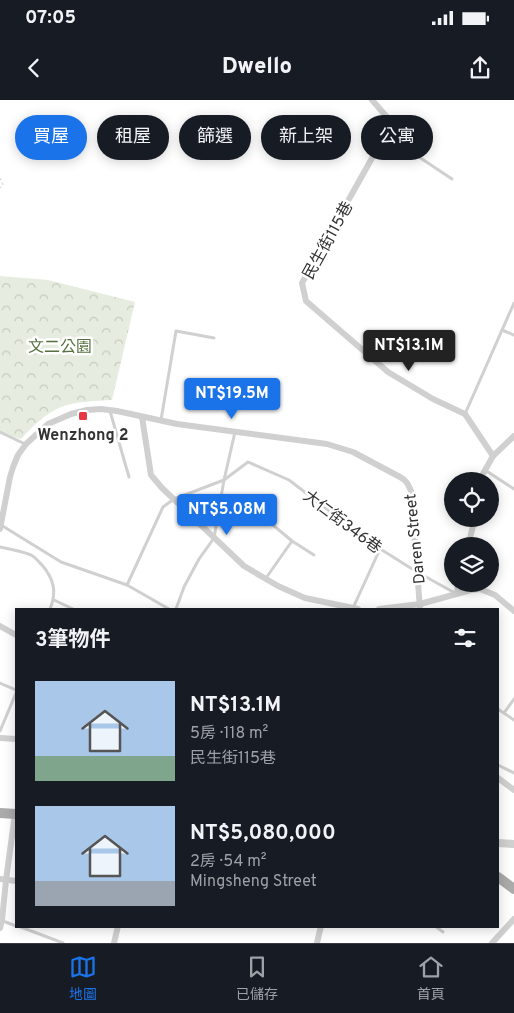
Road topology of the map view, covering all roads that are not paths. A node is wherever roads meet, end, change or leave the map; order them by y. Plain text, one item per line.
1 (372, 100) edge
2 (385, 115) edge
3 (371, 160) edge
4 (424, 160) edge
5 (452, 178) dead end
6 (514, 304) edge
7 (502, 330) junction
8 (514, 335) edge
9 (214, 338) dead end
10 (109, 410) junction
11 (465, 414) junction
12 (142, 417) junction
13 (161, 420) junction
14 (235, 431) junction
15 (0, 432) edge
16 (514, 436) edge
17 (26, 444) junction
18 (493, 456) junction
19 (485, 469) junction
20 (484, 472) edge
21 (129, 478) dead end
22 (224, 480) junction
23 (514, 489) edge
24 (174, 499) junction
25 (254, 509) dead end
26 (0, 527) edge
27 (214, 538) junction
28 (292, 541) junction
29 (0, 547) edge
30 (380, 549) junction
31 (314, 555) dead end
32 (417, 572) junction
33 (266, 579) junction
34 (127, 585) junction
35 (458, 594) junction
36 (54, 600) junction
37 (420, 606) edge
38 (50, 608) edge
39 (71, 608) edge
40 (167, 608) edge
41 (176, 608) edge
42 (353, 608) edge
43 (393, 608) edge
44 (514, 611) edge
45 (0, 626) edge
46 (15, 634) edge
47 (0, 683) edge
48 (15, 690) edge
49 (15, 694) edge
50 (514, 699) edge
51 (499, 710) edge
52 (504, 713) junction
53 (514, 720) edge
54 (0, 731) edge
55 (0, 738) edge
56 (15, 739) edge
57 (499, 766) edge
58 (514, 773) edge
59 (499, 779) edge
60 (514, 790) edge
61 (0, 813) edge
62 (15, 814) edge
63 (15, 819) edge
64 (499, 843) edge
65 (514, 844) edge
66 (499, 878) edge
67 (3, 880) edge
68 (514, 889) edge
69 (514, 919) edge
70 (2, 920) junction
71 (15, 925) edge
72 (0, 928) edge
73 (22, 928) edge
74 (118, 928) edge
75 (320, 928) edge
76 (438, 928) edge
77 (443, 932) dead end
78 (63, 943) edge
79 (114, 943) edge
80 (316, 943) edge
81 (492, 943) edge

1 - 2 street
3 - 11 street, 民生街115巷
4 - 5 lane
6 - 7 lane
7 - 8 lane
7 - 11 lane
9 - 13 lane
10 - 12 street, Daren Street
10 - 17 street, Daren Street
10 - 21 lane
11 - 18 street
12 - 13 street, Daren Street
12 - 24 street
13 - 14 street, Daren Street
14 - 22 lane
14 - 32 street, Daren Street
15 - 17 lane
16 - 18 street
17 - 26 street, Daren Street
18 - 19 street
19 - 20 street
19 - 23 lane
22 - 24 lane, 大仁街346巷
22 - 27 lane
22 - 30 lane, 大仁街346巷
24 - 27 street
24 - 34 lane
25 - 28 lane
26 - 34 lane
27 - 33 street
27 - 41 lane
28 - 31 lane
28 - 33 lane
29 - 36 lane
30 - 32 lane, 大仁街346巷
30 - 42 lane
32 - 35 lane, 大仁街346巷
32 - 37 street, Daren Street
33 - 42 street
34 - 40 lane
35 - 37 street
35 - 44 street
36 - 38 lane
36 - 39 lane
37 - 43 street
45 - 46 street
47 - 48 lane
49 - 54 lane
50 - 52 lane
51 - 52 lane
52 - 53 lane
55 - 56 street
57 - 58 lane
59 - 60 street
61 - 62 main road
63 - 67 street
64 - 65 street
66 - 68 main road
67 - 70 street
69 - 81 street
70 - 71 lane
70 - 72 street
73 - 78 lane
74 - 79 street
75 - 80 street
76 - 77 lane

